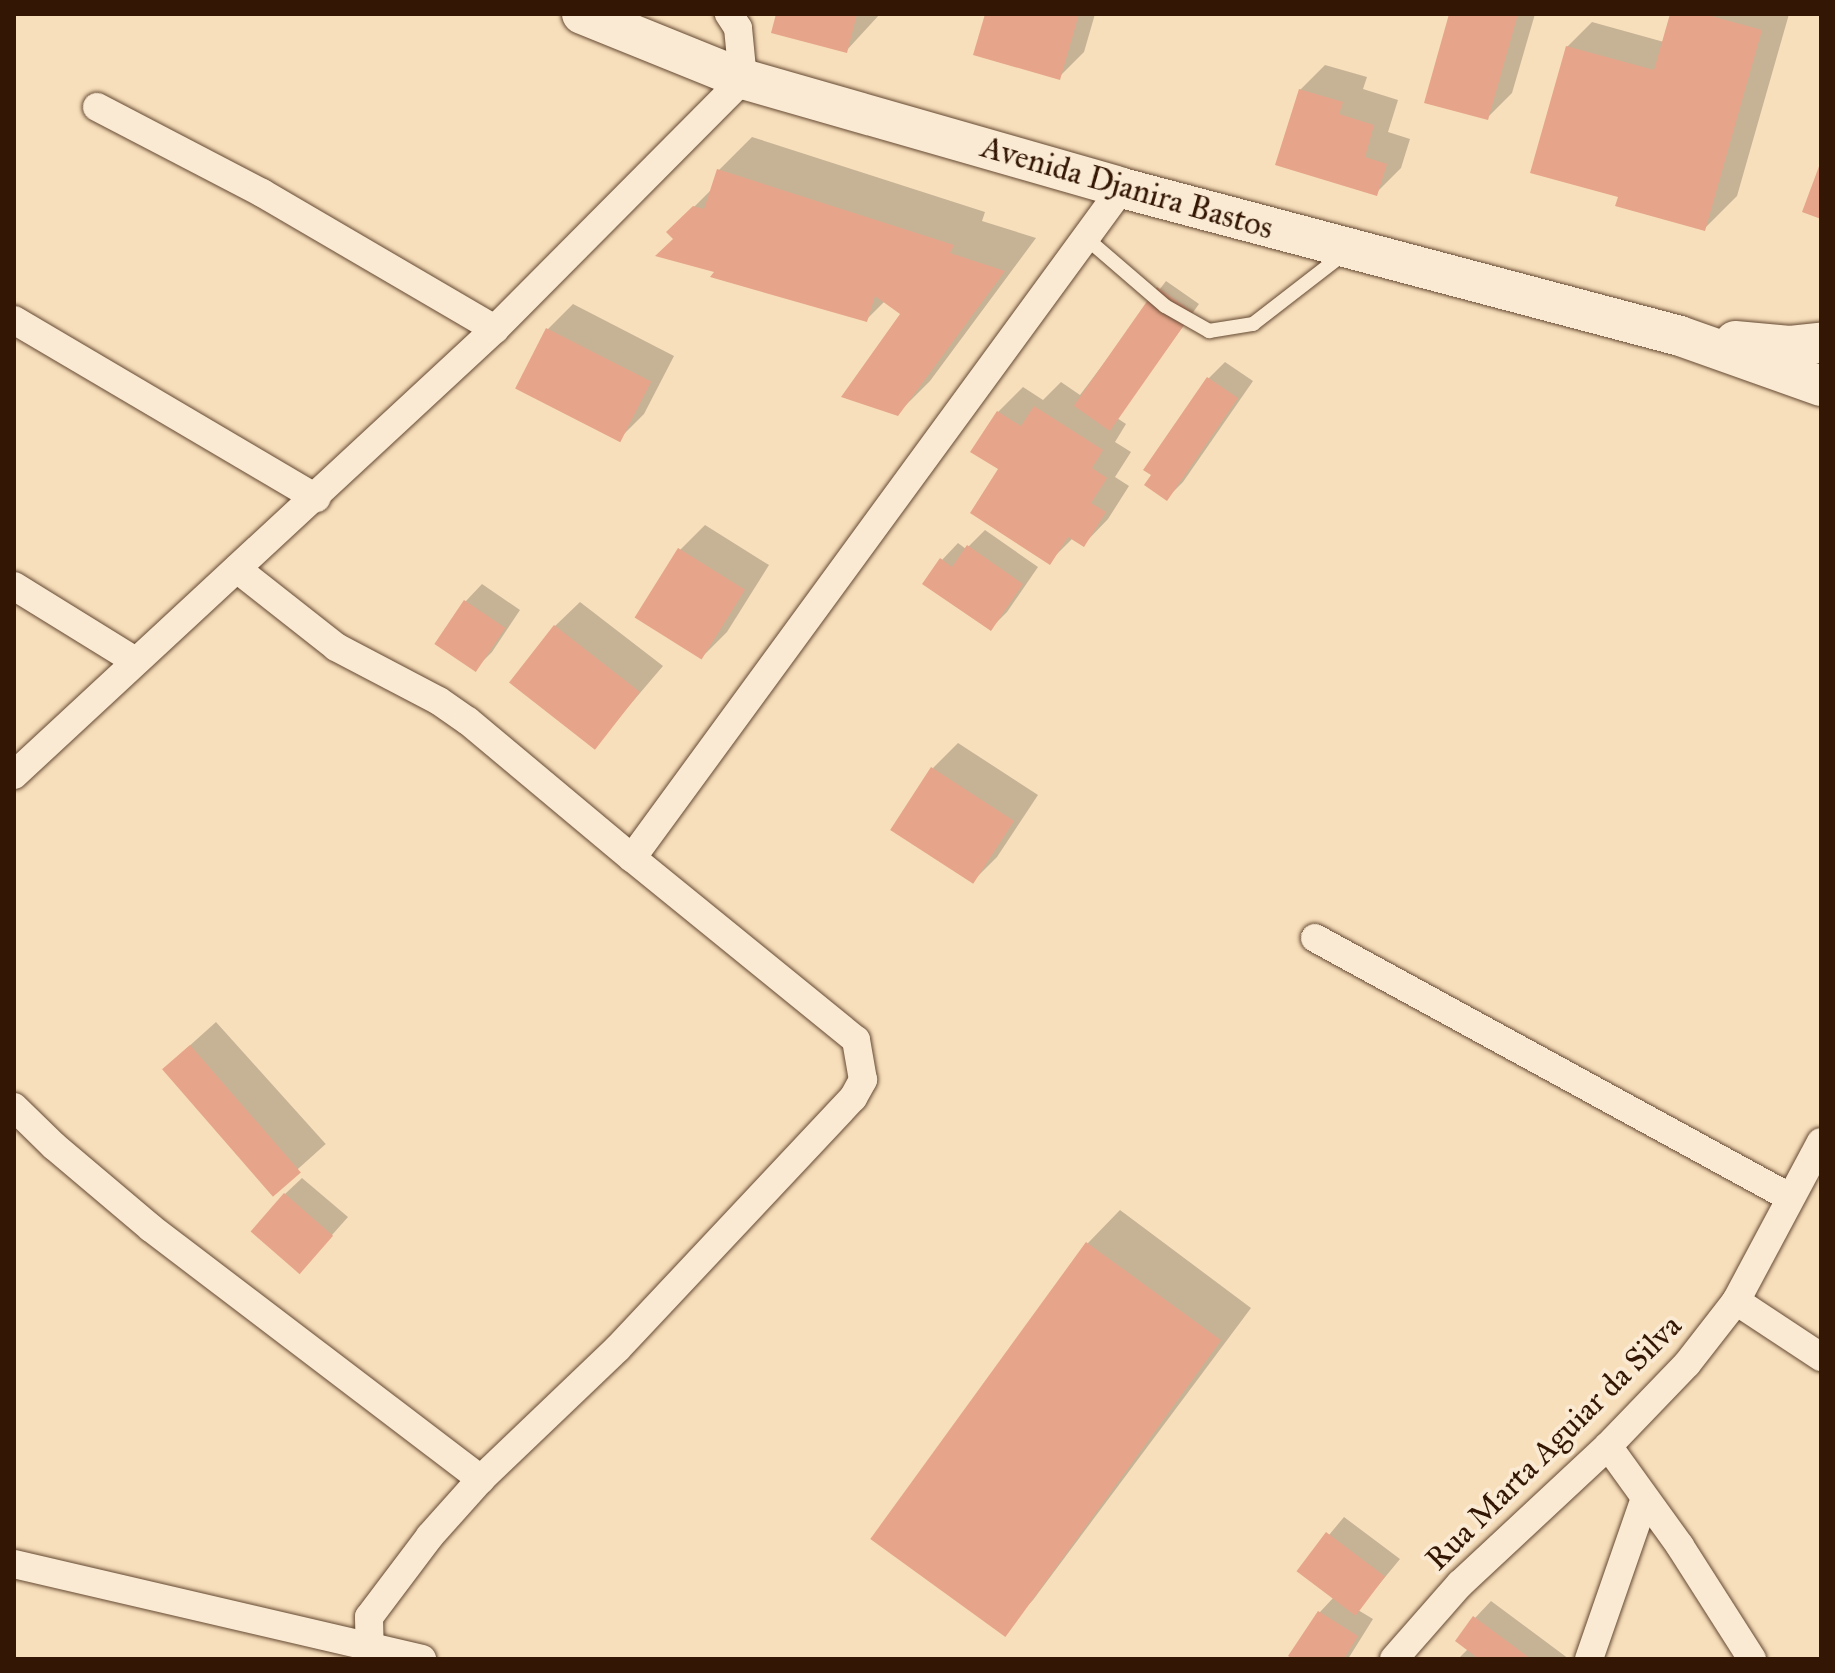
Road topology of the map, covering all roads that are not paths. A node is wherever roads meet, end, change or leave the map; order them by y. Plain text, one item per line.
1 (582, 14) edge
2 (729, 14) edge
3 (743, 79) junction
4 (97, 107) dead end
5 (1122, 188) junction
6 (1086, 238) junction
7 (1350, 250) junction
8 (14, 320) edge
9 (495, 329) junction
10 (1680, 336) junction
11 (1821, 343) edge
12 (1821, 386) edge
13 (316, 498) junction
14 (237, 569) junction
15 (14, 586) edge
16 (134, 660) junction
17 (14, 775) edge
18 (632, 858) junction
19 (1315, 938) dead end
20 (14, 1107) edge
21 (1821, 1142) edge
22 (1791, 1198) junction
23 (1736, 1301) junction
24 (1821, 1357) edge
25 (1608, 1446) junction
26 (481, 1479) junction
27 (1645, 1498) junction
28 (14, 1564) edge
29 (370, 1654) edge
30 (422, 1659) edge
31 (1394, 1659) edge
32 (1589, 1659) edge
33 (1752, 1659) edge

1 - 3 main road, Avenida Djanira Bastos
2 - 3 street
3 - 5 main road, Avenida Djanira Bastos
3 - 9 street
4 - 9 street
5 - 6 street
5 - 7 main road, Avenida Djanira Bastos
6 - 7 lane
6 - 18 street
7 - 10 main road, Avenida Djanira Bastos
8 - 13 street
9 - 13 street
10 - 11 main road, Avenida Djanira Bastos
10 - 12 main road, Avenida Djanira Bastos
13 - 14 street
14 - 16 street
14 - 18 street
15 - 16 street
16 - 17 street
18 - 26 street
19 - 22 street
20 - 26 street
21 - 22 street, Rua Marta Aguiar da Silva
22 - 23 street, Rua Marta Aguiar da Silva
23 - 24 street
23 - 25 street, Rua Marta Aguiar da Silva
25 - 27 street
25 - 31 street, Rua Marta Aguiar da Silva
26 - 29 street
27 - 32 street
27 - 33 street
28 - 29 street
29 - 30 street

